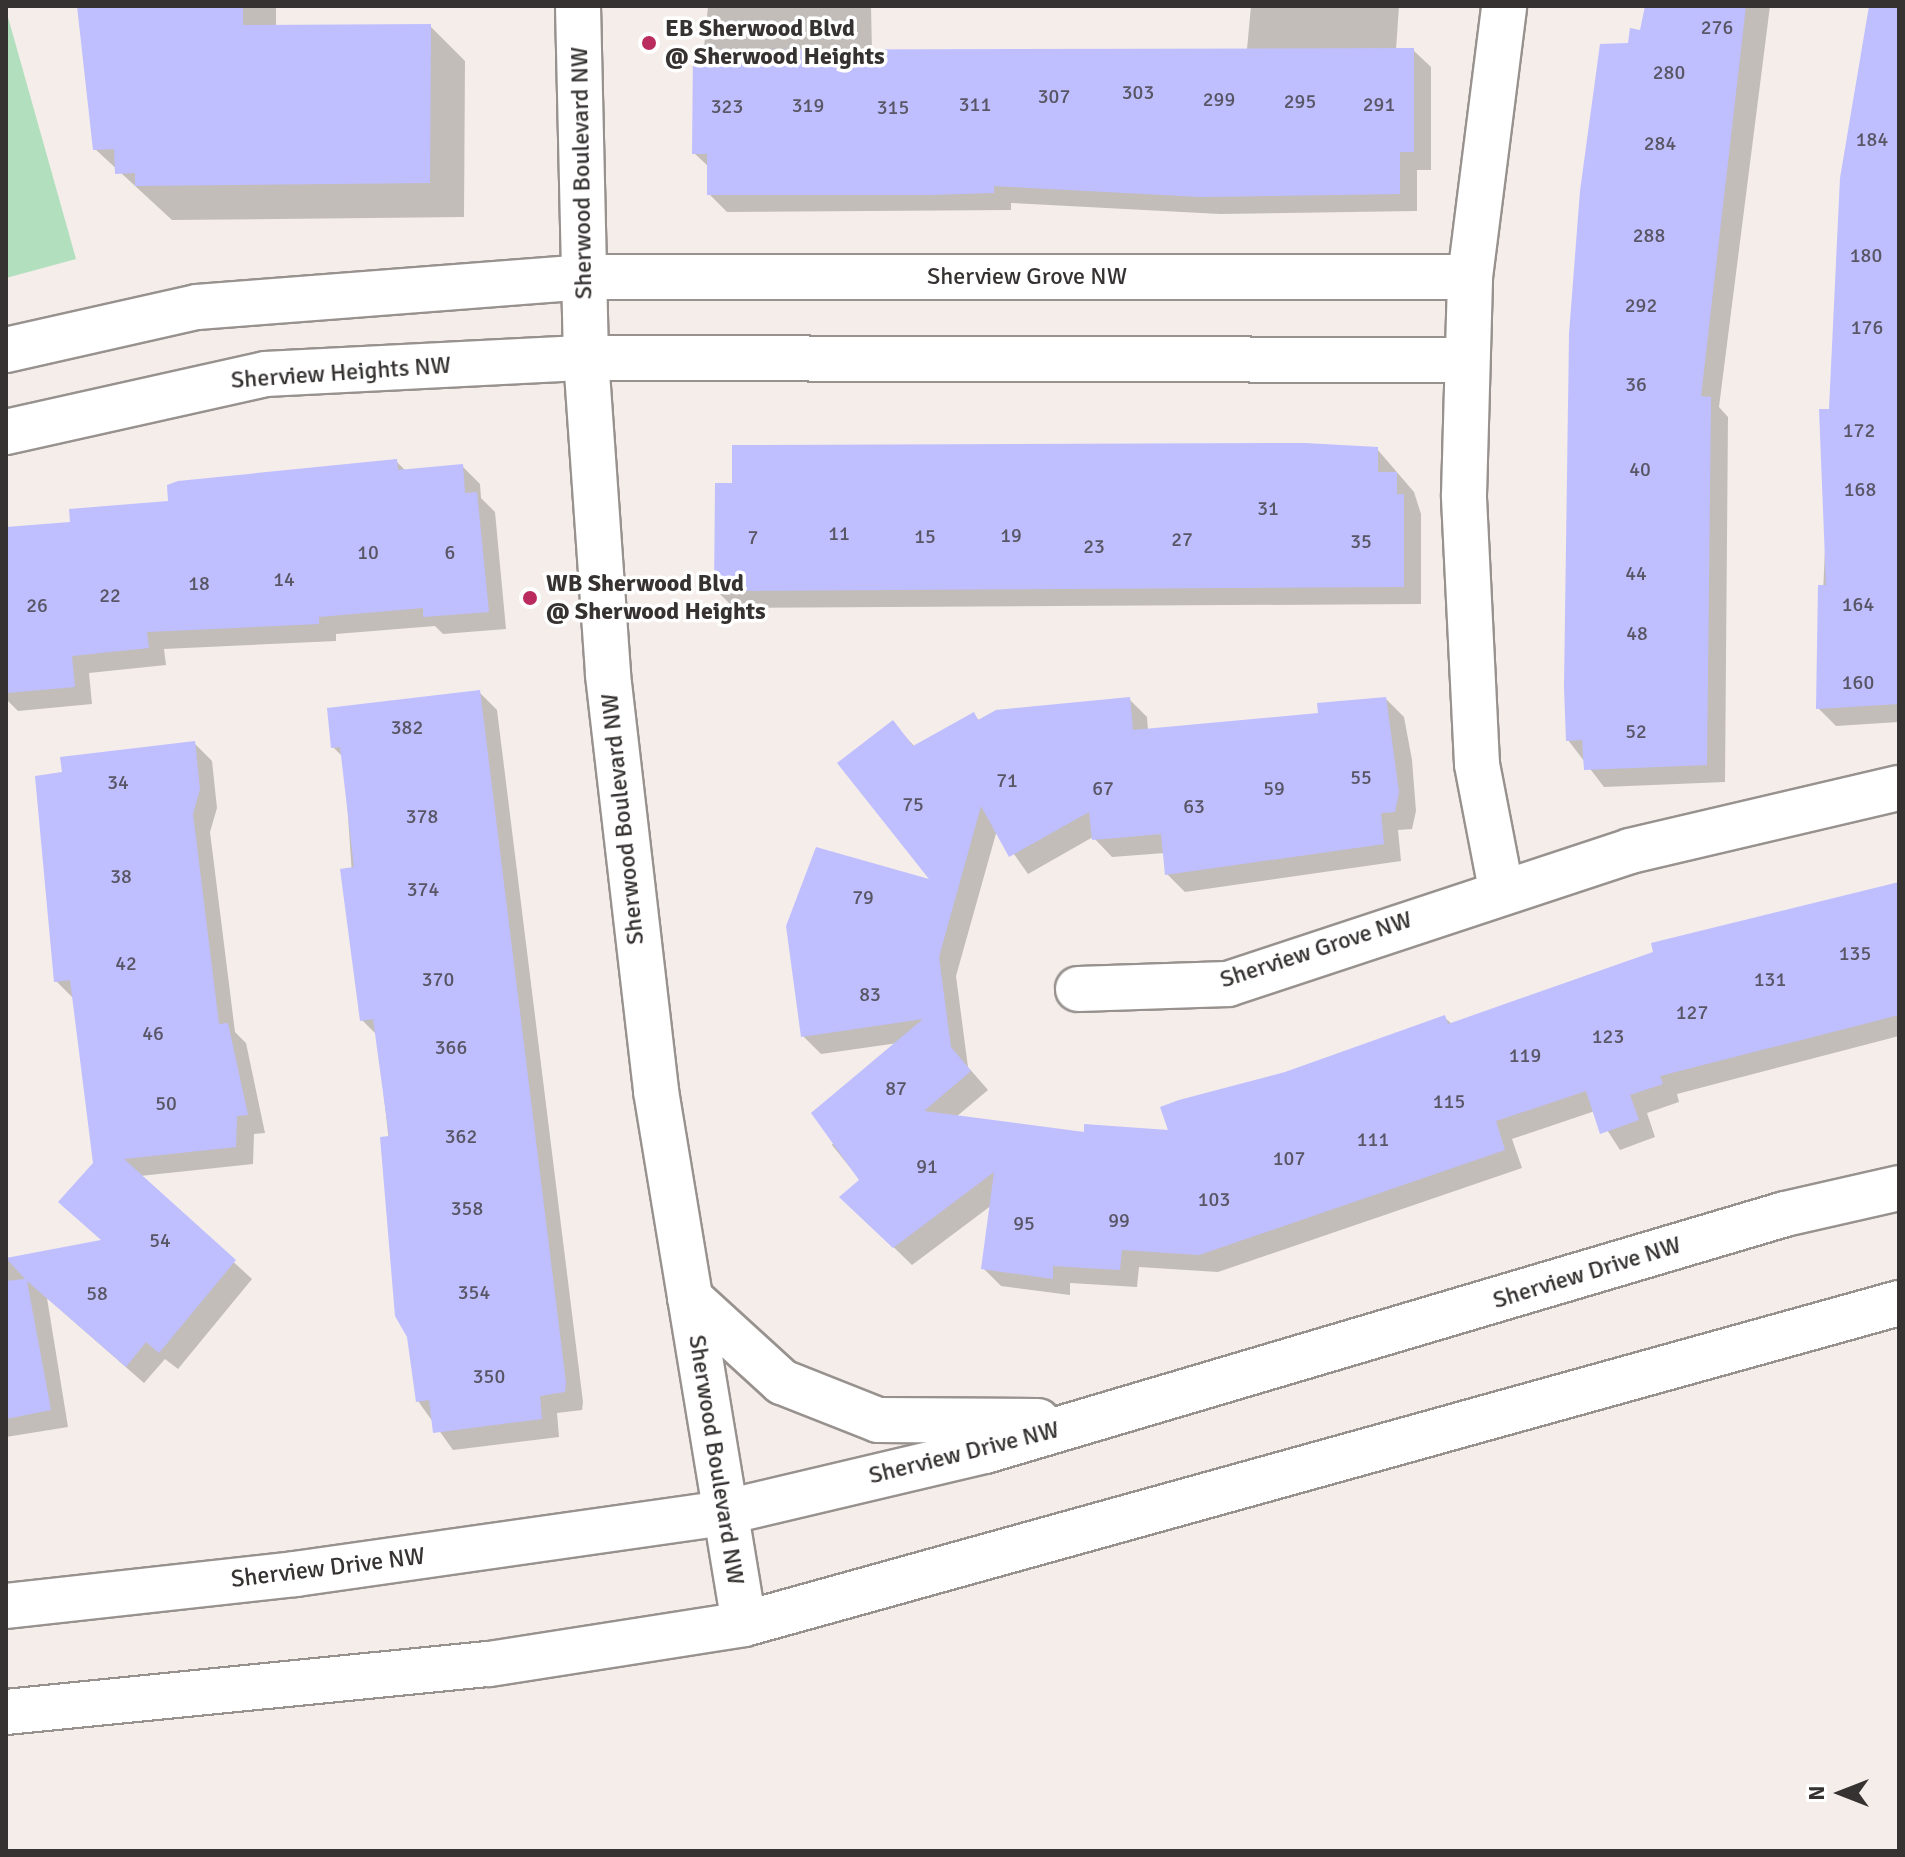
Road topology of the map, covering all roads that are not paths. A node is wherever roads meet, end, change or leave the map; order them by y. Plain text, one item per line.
1 (578, 6) edge
2 (1504, 6) edge
3 (583, 277) junction
4 (1470, 277) junction
5 (6, 350) edge
6 (586, 358) junction
7 (1466, 360) junction
8 (6, 432) edge
9 (1899, 788) edge
10 (1501, 889) junction
11 (1078, 989) dead end
12 (1899, 1188) edge
13 (690, 1298) junction
14 (1899, 1303) edge
15 (1089, 1421) junction
16 (722, 1513) junction
17 (6, 1606) edge
18 (744, 1624) junction
19 (6, 1712) edge

1 - 3 street, Sherwood Boulevard NW
2 - 4 street
3 - 4 street, Sherview Grove NW
3 - 5 street
3 - 6 street, Sherwood Boulevard NW
4 - 7 street
6 - 7 street
6 - 8 street, Sherview Heights NW
6 - 13 street, Sherwood Boulevard NW
7 - 10 street
9 - 10 street, Sherview Grove NW
10 - 11 street, Sherview Grove NW
12 - 15 street, Sherview Drive NW
13 - 15 street
13 - 16 street, Sherwood Boulevard NW
14 - 18 street
15 - 16 street, Sherview Drive NW
16 - 17 street, Sherview Drive NW
16 - 18 street, Sherwood Boulevard NW
18 - 19 street

